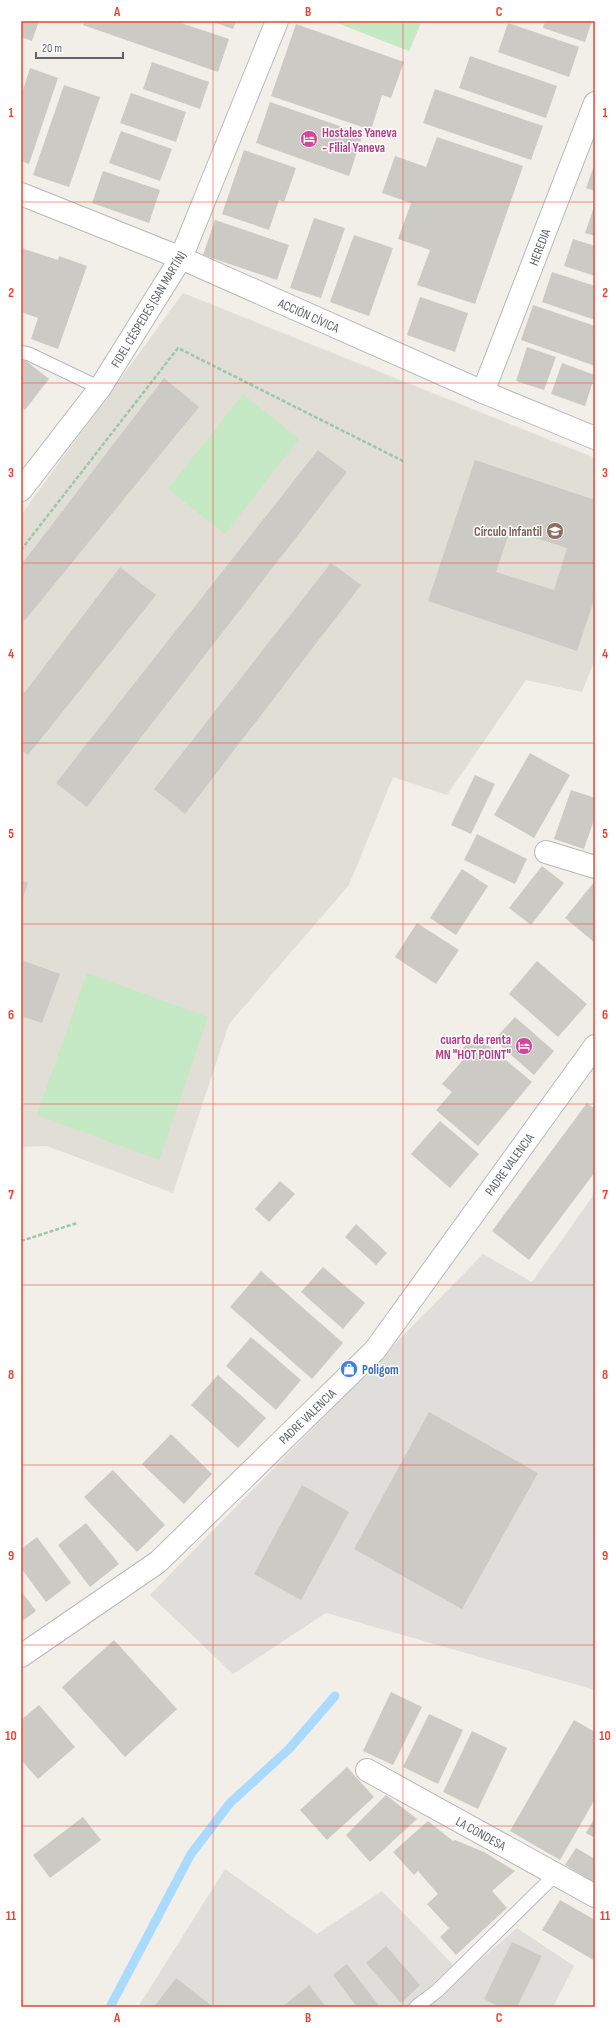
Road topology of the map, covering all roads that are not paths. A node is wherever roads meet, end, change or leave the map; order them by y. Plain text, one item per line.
1 (278, 21) edge
2 (595, 103) edge
3 (21, 194) edge
4 (181, 258) junction
5 (21, 352) edge
6 (100, 388) junction
7 (483, 392) junction
8 (595, 438) edge
9 (21, 490) edge
10 (546, 852) dead end
11 (595, 867) edge
12 (595, 1046) edge
13 (21, 1656) edge
14 (367, 1770) dead end
15 (556, 1874) junction
16 (595, 1896) edge
17 (416, 2007) edge

1 - 4 street, FIDEL CÉSPEDES (SAN MARTÍN)
2 - 7 street, HEREDIA
3 - 4 street, ACCIÓN CÍVICA
4 - 6 street, FIDEL CÉSPEDES (SAN MARTÍN)
4 - 7 street, ACCIÓN CÍVICA
5 - 6 lane
6 - 9 street, FIDEL CÉSPEDES (SAN MARTÍN)
7 - 8 street, ACCIÓN CÍVICA
10 - 11 street
12 - 13 street, PADRE VALENCIA
14 - 15 street, LA CONDESA
15 - 16 street, LA CONDESA
15 - 17 lane

